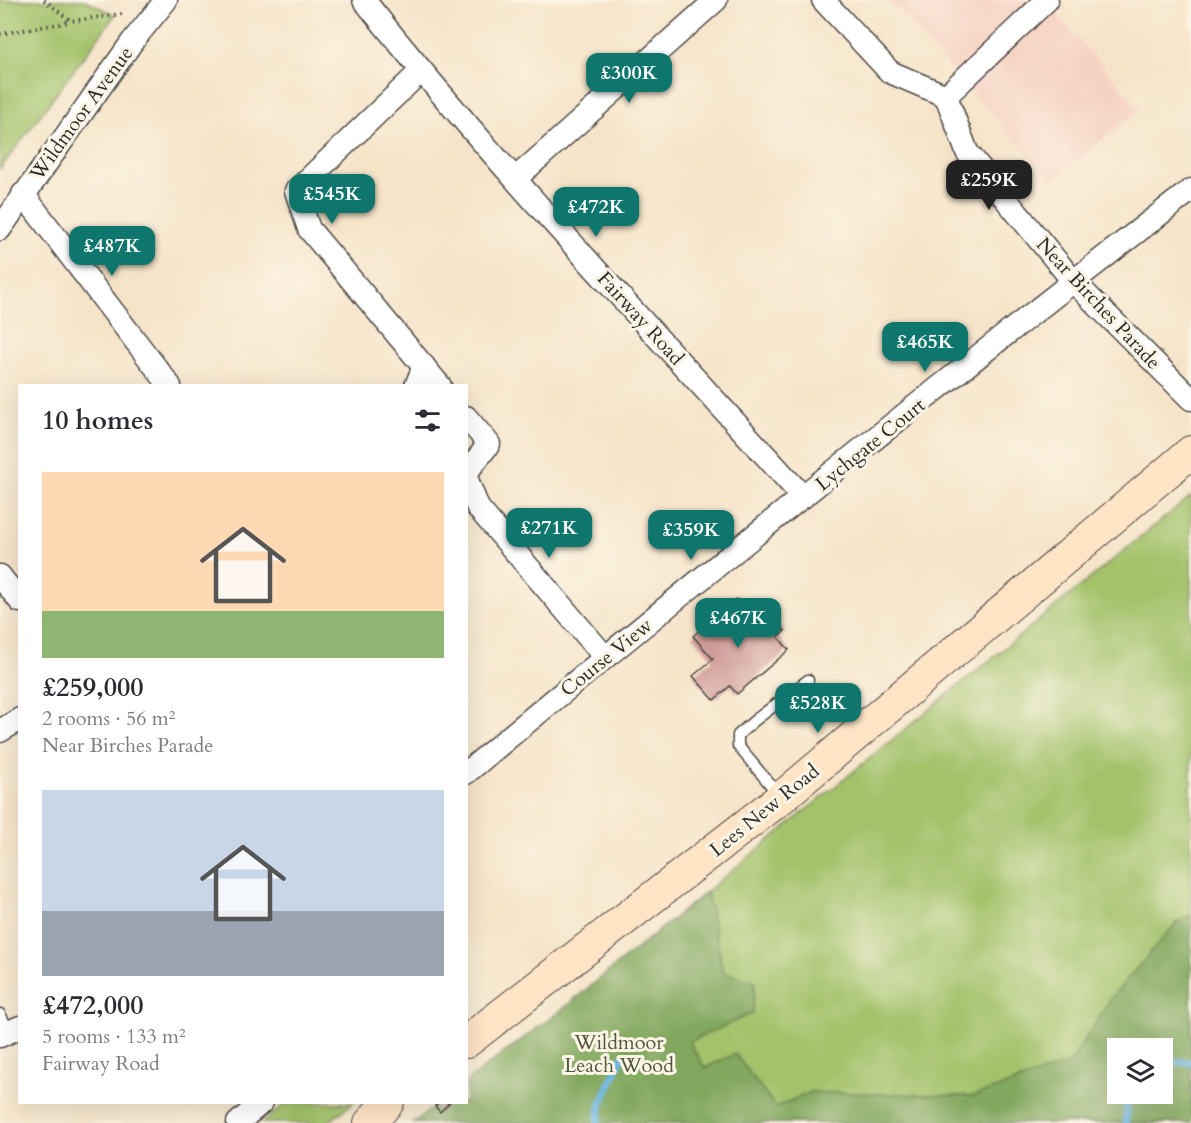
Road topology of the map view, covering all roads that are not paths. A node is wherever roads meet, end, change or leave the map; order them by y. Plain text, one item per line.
1 (166, 0) edge
2 (364, 0) edge
3 (716, 0) edge
4 (823, 0) edge
5 (1038, 3) edge
6 (421, 71) junction
7 (946, 96) junction
8 (515, 178) junction
9 (1191, 190) edge
10 (23, 194) junction
11 (0, 229) edge
12 (1073, 281) junction
13 (420, 376) edge
14 (164, 383) edge
15 (436, 384) edge
16 (1191, 399) edge
17 (468, 419) edge
18 (1191, 452) edge
19 (468, 472) edge
20 (468, 484) edge
21 (803, 497) junction
22 (472, 502) edge
23 (0, 576) edge
24 (18, 598) edge
25 (605, 657) junction
26 (808, 680) dead end
27 (468, 771) edge
28 (781, 798) junction
29 (468, 1040) edge
30 (260, 1104) edge
31 (386, 1104) edge
32 (238, 1123) edge
33 (370, 1123) edge

1 - 10 street, Wildmoor Avenue
2 - 6 street, Fairway Road
3 - 8 street
4 - 7 street
5 - 7 street
6 - 8 street, Fairway Road
6 - 13 street
7 - 12 street, Near Birches Parade
8 - 21 street, Fairway Road
9 - 12 street, Lychgate Court
10 - 11 street, Wildmoor Avenue
10 - 14 street
12 - 16 street, Near Birches Parade
12 - 21 street, Lychgate Court
13 - 15 street
17 - 19 street
18 - 28 street, Lees New Road
20 - 22 street
21 - 25 street, Course View
22 - 25 street
23 - 24 street
25 - 27 street, Course View
26 - 28 lane
28 - 29 street, Lees New Road
30 - 32 street
31 - 33 street

